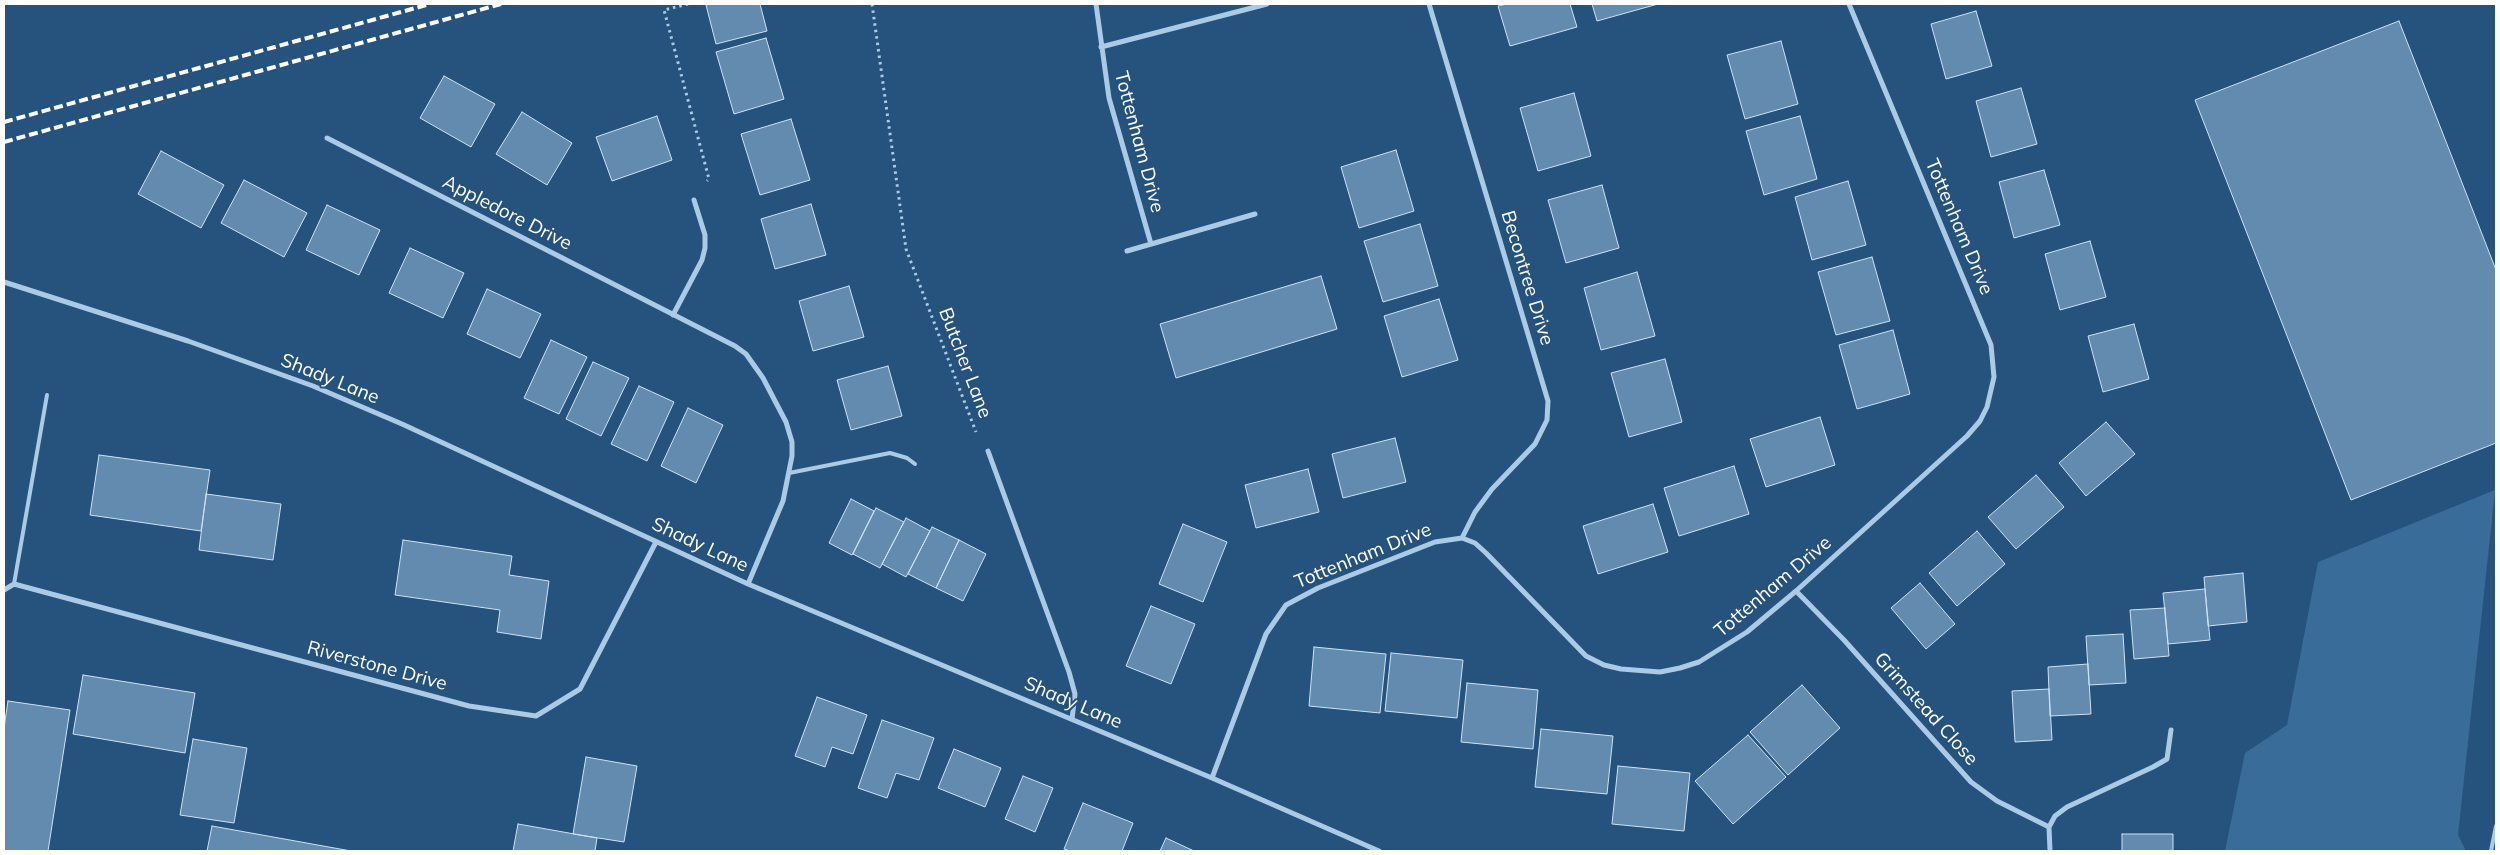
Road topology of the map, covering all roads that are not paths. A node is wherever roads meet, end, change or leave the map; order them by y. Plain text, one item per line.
1 (1096, 4) edge
2 (1267, 4) edge
3 (1430, 4) edge
4 (1849, 4) edge
5 (1101, 47) junction
6 (327, 138) dead end
7 (694, 200) road end
8 (1255, 214) dead end
9 (1151, 244) junction
10 (1127, 251) dead end
11 (4, 282) edge
12 (673, 315) junction
13 (47, 395) dead end
14 (988, 452) road end
15 (914, 464) dead end
16 (789, 473) junction
17 (1462, 538) junction
18 (656, 542) junction
19 (14, 584) junction
20 (748, 584) junction
21 (4, 590) edge
22 (1796, 591) junction
23 (1072, 719) junction
24 (2171, 730) dead end
25 (1212, 778) junction
26 (2496, 826) edge
27 (2049, 827) junction
28 (1379, 851) edge
29 (2050, 851) edge
30 (2491, 851) edge

1 - 5 street, Tottenham Drive
2 - 5 street, Tottenham Drive
3 - 17 street, Becontree Drive
4 - 22 street, Tottenham Drive
5 - 9 street, Tottenham Drive
6 - 12 street, Appledore Drive
7 - 12 street
8 - 9 street
9 - 10 street
11 - 18 street, Shady Lane
12 - 16 street, Appledore Drive
13 - 19 lane
14 - 23 street
15 - 16 lane
16 - 20 street, Appledore Drive
17 - 22 street, Tottenham Drive
17 - 25 street, Tottenham Drive
18 - 19 street, Riverstone Drive
18 - 20 street, Shady Lane
19 - 21 street
20 - 23 street, Shady Lane
22 - 27 street, Grimstead Close
23 - 25 street, Shady Lane
24 - 27 street
25 - 28 street, Shady Lane
26 - 30 lane
27 - 29 street

